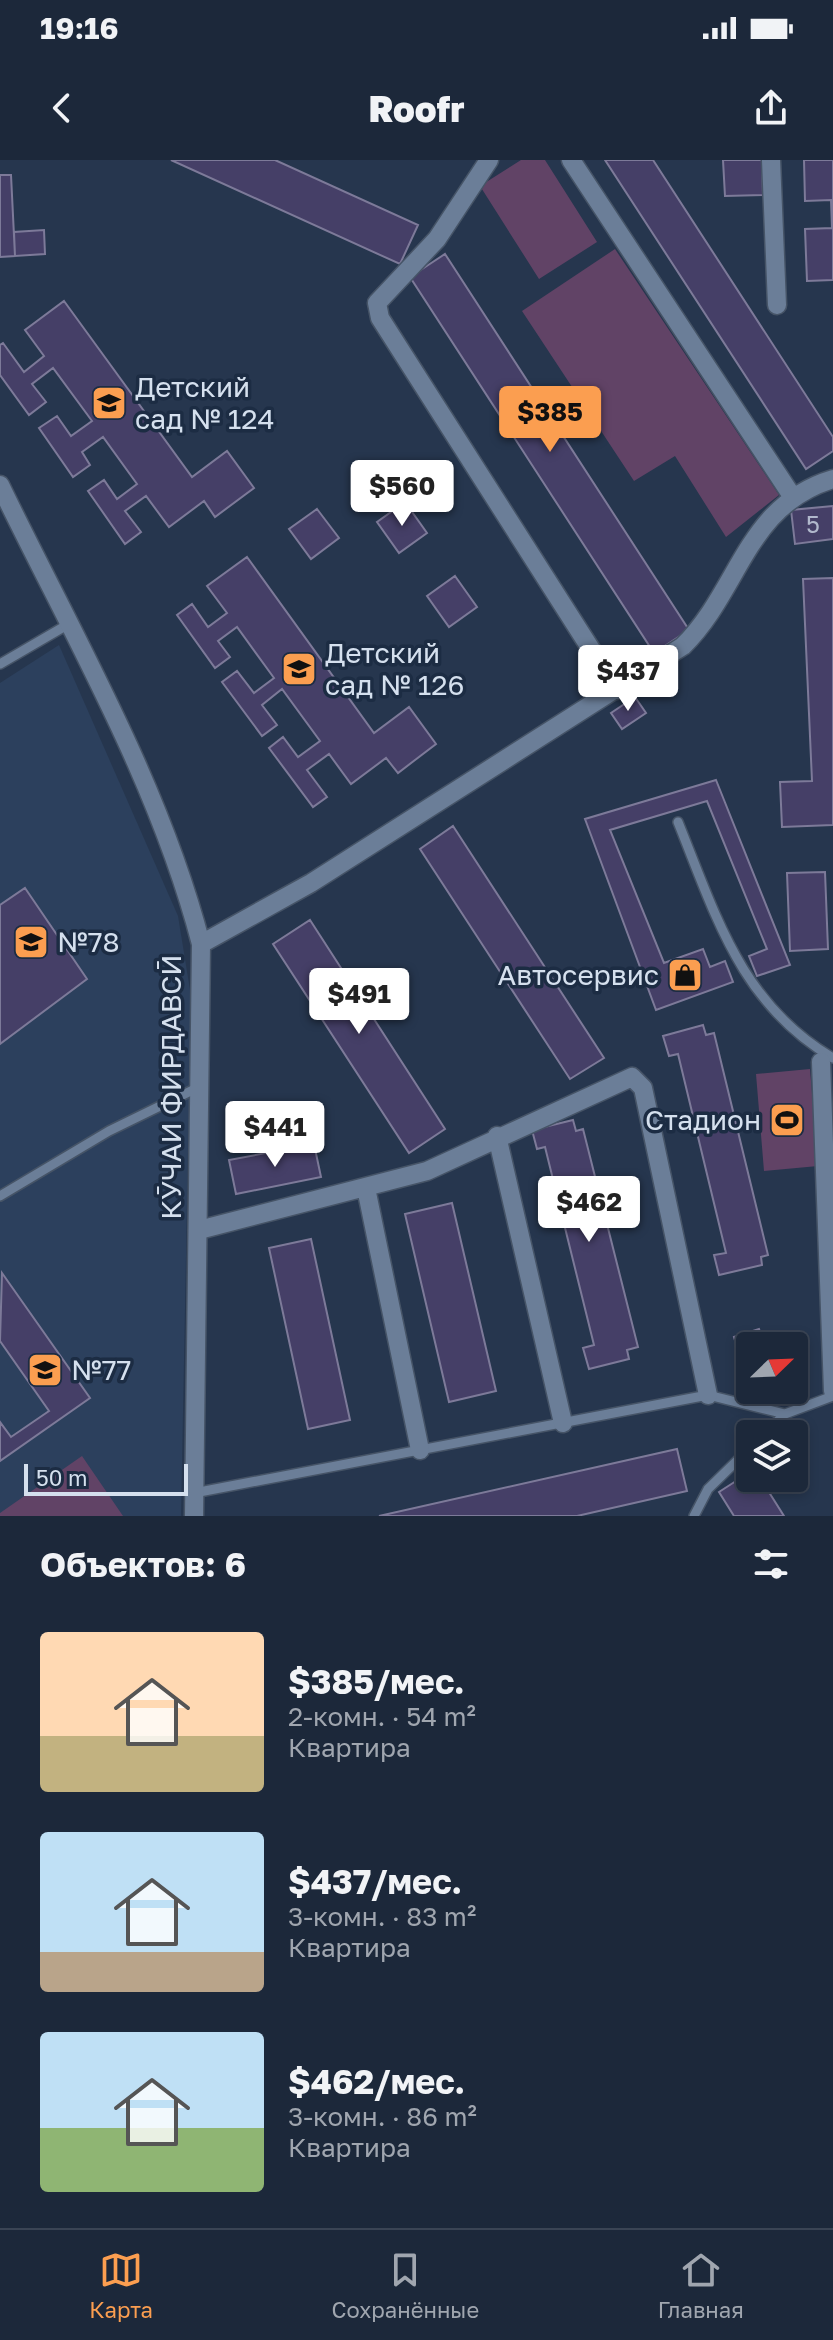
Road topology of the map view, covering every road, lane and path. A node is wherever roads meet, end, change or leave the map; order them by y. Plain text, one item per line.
1 (489, 160) edge
2 (571, 160) edge
3 (771, 160) edge
4 (777, 305) dead end
5 (833, 479) edge
6 (0, 485) edge
7 (792, 496) junction
8 (67, 625) junction
9 (0, 664) edge
10 (617, 690) junction
11 (678, 822) dead end
12 (201, 944) junction
13 (827, 1060) edge
14 (202, 1086) junction
15 (497, 1136) junction
16 (366, 1188) junction
17 (0, 1196) edge
18 (199, 1230) junction
19 (833, 1393) edge
20 (708, 1395) junction
21 (785, 1414) junction
22 (779, 1420) edge
23 (563, 1423) junction
24 (420, 1450) junction
25 (736, 1462) edge
26 (194, 1493) junction
27 (194, 1516) edge
28 (694, 1516) edge

1 - 10 street
2 - 7 street
3 - 4 street
5 - 7 street
6 - 8 street, КӮЧАИ ФИРДАВСӢ
7 - 10 street
8 - 9 lane
8 - 12 street, КӮЧАИ ФИРДАВСӢ
10 - 12 street
11 - 13 lane
12 - 14 street, КӮЧАИ ФИРДАВСӢ
13 - 19 street
14 - 17 lane
14 - 18 street, КӮЧАИ ФИРДАВСӢ
15 - 16 street
15 - 20 street
15 - 23 street
16 - 18 street
16 - 24 street
18 - 26 street, КӮЧАИ ФИРДАВСӢ
19 - 21 lane
20 - 21 lane
20 - 23 lane
21 - 22 lane
23 - 24 lane
24 - 26 lane
25 - 28 lane
26 - 27 street, КӮЧАИ ФИРДАВСӢ

